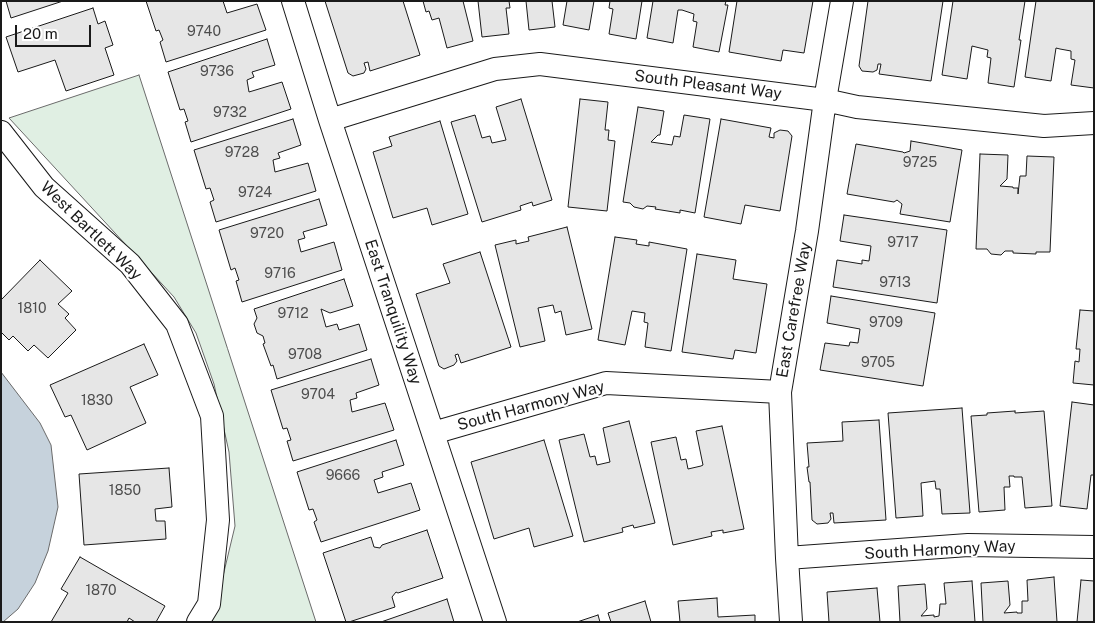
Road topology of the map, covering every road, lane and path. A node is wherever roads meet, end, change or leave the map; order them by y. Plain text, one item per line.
1 (293, 1) edge
2 (842, 1) edge
3 (825, 100) junction
4 (330, 120) junction
5 (1094, 123) edge
6 (1, 132) edge
7 (780, 392) junction
8 (433, 433) junction
9 (1094, 546) edge
10 (787, 558) junction
11 (198, 622) edge
12 (494, 622) edge
13 (791, 622) edge

1 - 4 street, East Tranquility Way
2 - 3 street, East Carefree Way
3 - 4 street, South Pleasant Way
3 - 5 street, South Pleasant Way
3 - 7 street, East Carefree Way
4 - 8 street, East Tranquility Way
6 - 11 street, West Bartlett Way
7 - 8 street, South Harmony Way
7 - 10 street, East Carefree Way
8 - 12 street, East Tranquility Way
9 - 10 street, South Harmony Way
10 - 13 street, East Carefree Way

